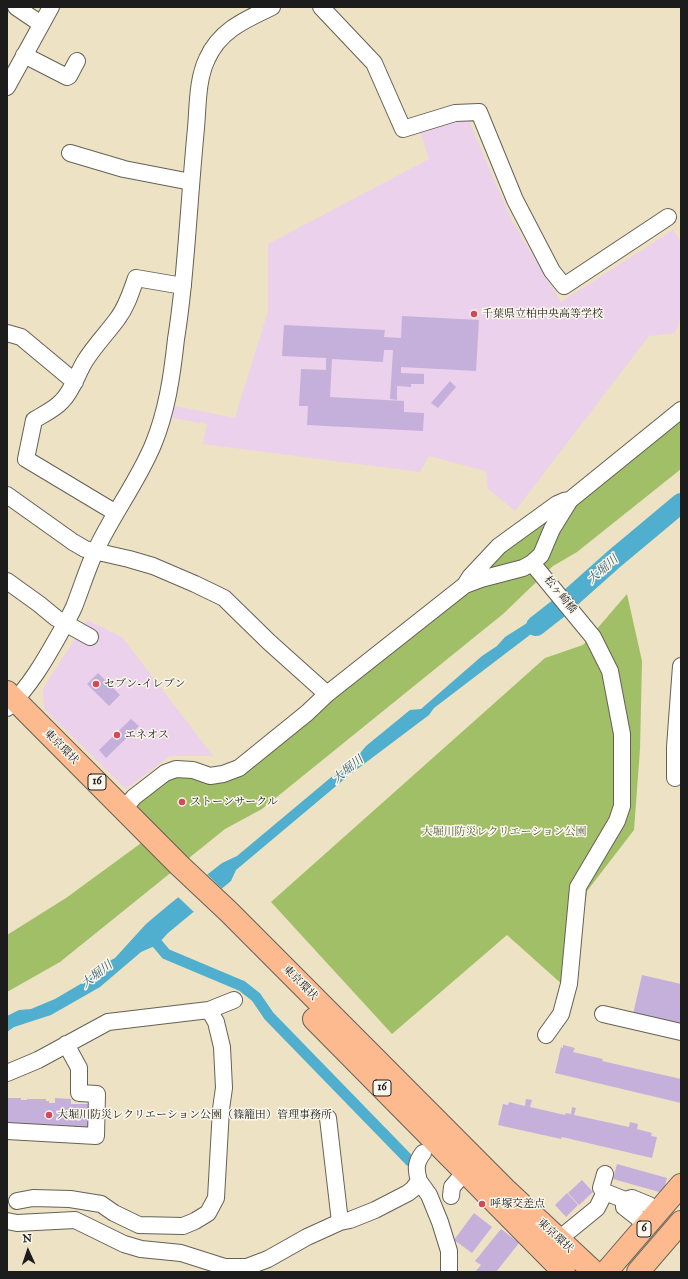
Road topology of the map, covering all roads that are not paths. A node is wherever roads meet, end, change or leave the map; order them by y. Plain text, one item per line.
1 (16, 7) edge
2 (50, 7) edge
3 (272, 7) edge
4 (321, 7) edge
5 (41, 24) junction
6 (24, 55) junction
7 (77, 60) dead end
8 (11, 68) edge
9 (7, 87) edge
10 (70, 153) dead end
11 (191, 182) junction
12 (668, 217) dead end
13 (183, 286) junction
14 (7, 333) edge
15 (75, 382) junction
16 (681, 410) edge
17 (7, 495) edge
18 (570, 500) junction
19 (116, 513) junction
20 (95, 552) junction
21 (536, 566) junction
22 (7, 581) edge
23 (465, 585) junction
24 (65, 623) junction
25 (90, 637) dead end
26 (681, 666) edge
27 (327, 694) junction
28 (9, 703) edge
29 (678, 748) edge
30 (675, 778) dead end
31 (124, 809) junction
32 (174, 869) junction
33 (224, 917) junction
34 (234, 1000) dead end
35 (209, 1010) junction
36 (603, 1014) dead end
37 (681, 1032) edge
38 (546, 1035) dead end
39 (66, 1044) junction
40 (7, 1073) edge
41 (328, 1118) dead end
42 (7, 1131) edge
43 (422, 1153) dead end
44 (464, 1172) junction
45 (606, 1174) dead end
46 (419, 1181) junction
47 (681, 1185) edge
48 (605, 1192) junction
49 (451, 1196) dead end
50 (12, 1201) edge
51 (681, 1204) edge
52 (652, 1219) junction
53 (12, 1222) edge
54 (340, 1222) junction
55 (681, 1222) edge
56 (681, 1239) edge
57 (559, 1240) junction
58 (449, 1272) edge
59 (564, 1272) edge
60 (594, 1272) edge
61 (606, 1272) edge
62 (622, 1272) edge
63 (638, 1272) edge
64 (652, 1272) edge

1 - 5 street
2 - 5 street
3 - 11 street
4 - 12 street
5 - 6 street
6 - 7 street
6 - 8 street
8 - 9 street
10 - 11 street
11 - 13 street
13 - 15 street
13 - 19 street
14 - 15 street
15 - 19 street
16 - 18 street
17 - 20 street
18 - 21 street
18 - 23 street
19 - 20 street
20 - 24 street
20 - 27 street
21 - 23 street
21 - 38 street, 松ヶ崎橋
22 - 24 street
23 - 27 street
24 - 25 street
24 - 28 street
26 - 29 street
27 - 31 street
28 - 31 highway, 東京環状 / 16
28 - 32 highway, 東京環状 / 16
29 - 30 street
31 - 32 highway, 東京環状 / 16
32 - 33 highway, 東京環状 / 16
33 - 44 highway, 東京環状 / 16
33 - 57 highway, 東京環状 / 16
34 - 35 street
35 - 39 street
35 - 50 street
36 - 37 street
39 - 40 street
39 - 42 street
41 - 54 street
43 - 46 street
44 - 49 street
44 - 59 highway, 東京環状 / 16
45 - 48 street
46 - 54 street
46 - 58 street
47 - 52 highway, 6
48 - 52 street
48 - 57 street
50 - 53 street
51 - 62 highway, 6
52 - 61 highway, 6
53 - 54 street
55 - 63 highway, 6
56 - 64 highway
57 - 60 highway, 東京環状 / 16

